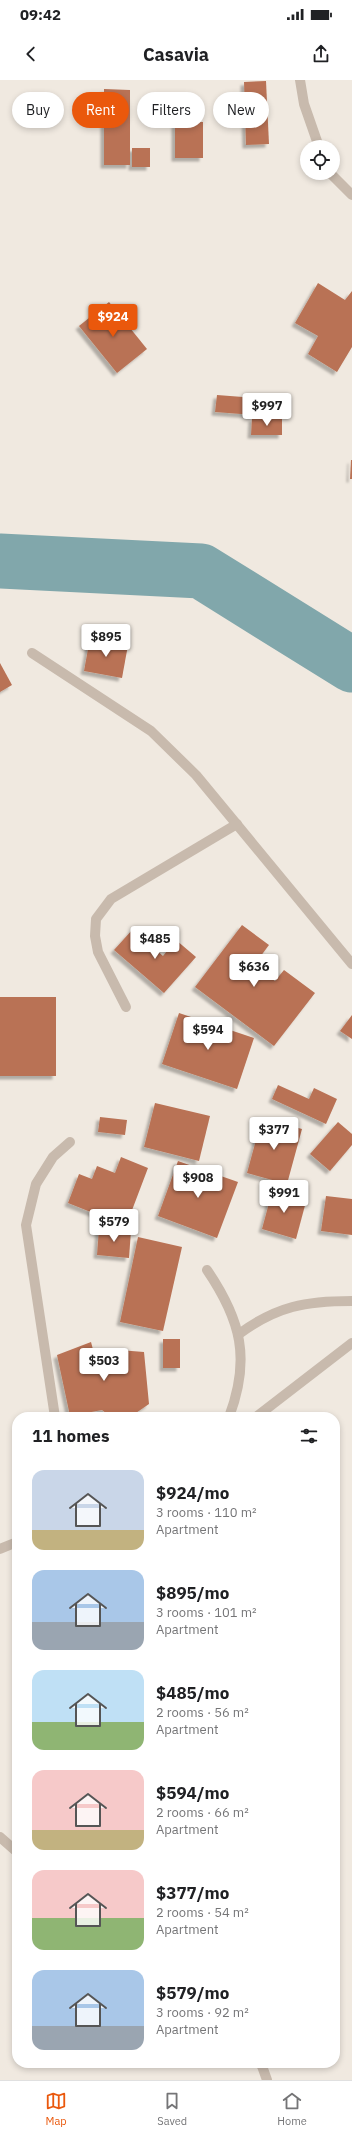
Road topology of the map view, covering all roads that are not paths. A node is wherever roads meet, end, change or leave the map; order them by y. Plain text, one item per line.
1 (300, 80) edge
2 (317, 140) edge
3 (337, 180) edge
4 (352, 195) edge
5 (32, 653) dead end
6 (237, 824) junction
7 (352, 964) edge
8 (126, 1007) dead end
9 (70, 1142) dead end
10 (207, 1270) dead end
11 (352, 1301) edge
12 (239, 1334) junction
13 (352, 1343) edge
14 (54, 1412) edge
15 (231, 1412) edge
16 (262, 1412) edge
17 (12, 1544) edge
18 (0, 1549) edge
19 (0, 1837) edge
20 (12, 1848) edge
21 (263, 2068) edge
22 (267, 2080) edge

1 - 2 street
3 - 4 street
5 - 6 street
6 - 7 street
6 - 8 street
9 - 14 street
10 - 12 street
11 - 12 street
12 - 15 street
13 - 16 street
17 - 18 street
19 - 20 street
21 - 22 street

